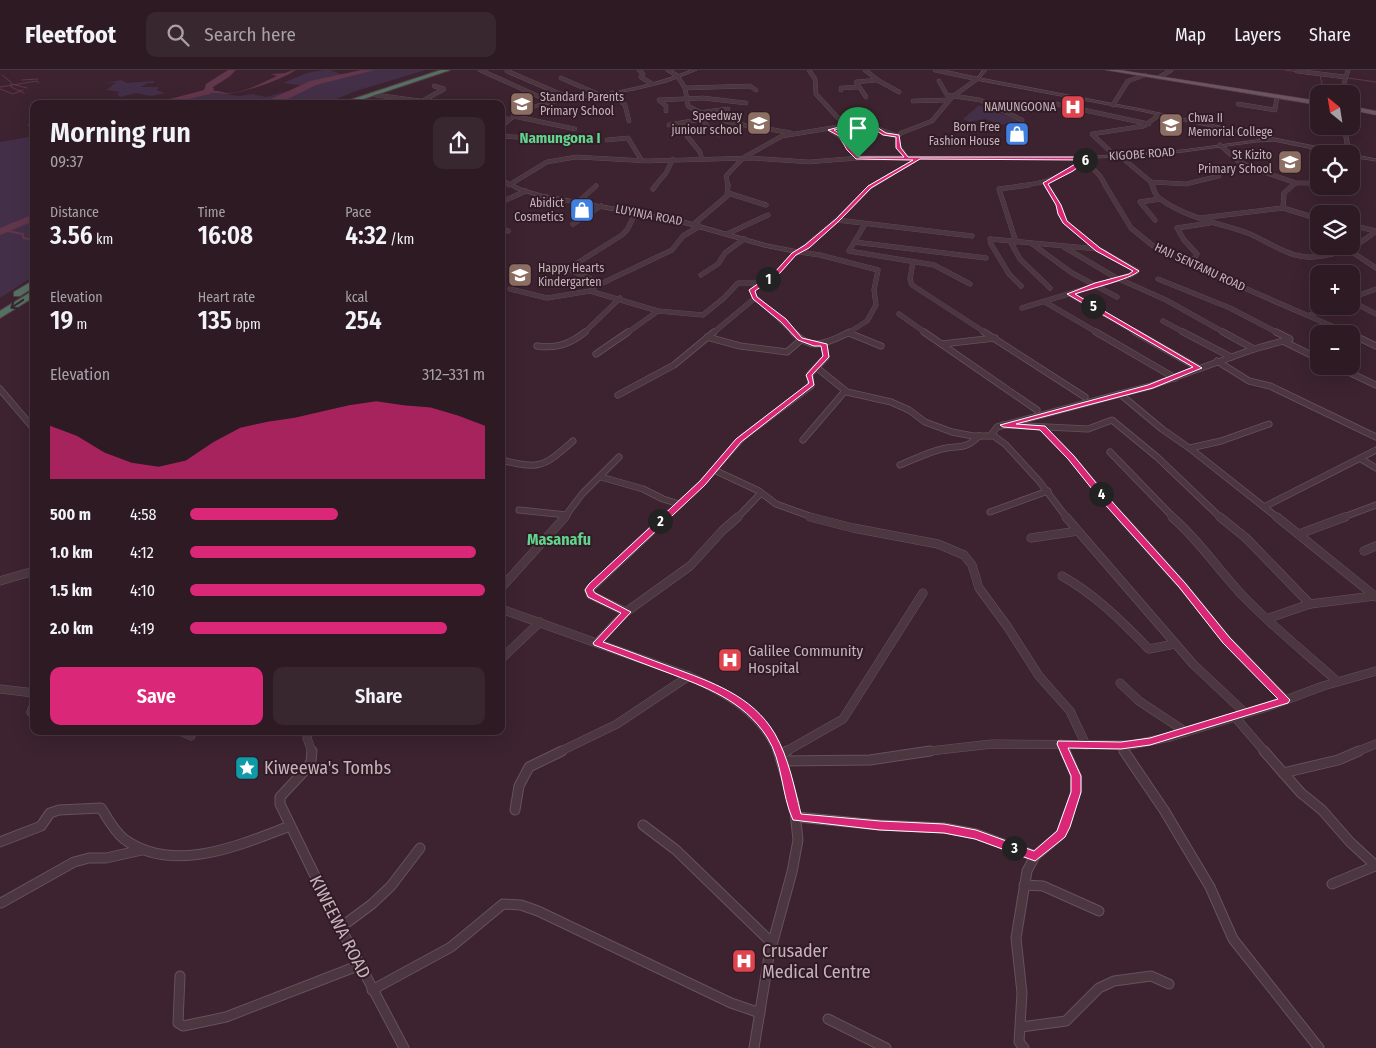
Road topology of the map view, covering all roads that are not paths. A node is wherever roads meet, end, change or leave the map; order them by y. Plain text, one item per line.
1 (436, 70) edge
2 (447, 70) edge
3 (480, 70) edge
4 (639, 70) edge
5 (668, 70) edge
6 (695, 70) edge
7 (809, 70) edge
8 (865, 70) edge
9 (935, 70) edge
10 (985, 70) edge
11 (1109, 70) edge
12 (1172, 70) edge
13 (1348, 70) edge
14 (507, 71) dead end
15 (1297, 71) dead end
16 (1145, 75) junction
17 (678, 77) junction
18 (1160, 77) junction
19 (1345, 77) junction
20 (561, 78) dead end
21 (978, 78) junction
22 (876, 80) junction
23 (939, 80) dead end
24 (652, 84) junction
25 (1343, 85) edge
26 (434, 86) dead end
27 (859, 87) junction
28 (685, 88) junction
29 (756, 90) dead end
30 (841, 90) dead end
31 (899, 92) dead end
32 (612, 93) junction
33 (376, 95) dead end
34 (600, 95) junction
35 (953, 96) junction
36 (1277, 96) junction
37 (866, 97) dead end
38 (572, 98) junction
39 (686, 98) junction
40 (344, 100) edge
41 (348, 100) edge
42 (414, 100) edge
43 (423, 100) edge
44 (948, 100) junction
45 (913, 101) dead end
46 (551, 102) junction
47 (1310, 102) edge
48 (746, 104) dead end
49 (1238, 104) dead end
50 (1113, 105) junction
51 (728, 109) dead end
52 (1027, 110) dead end
53 (1360, 110) edge
54 (666, 111) dead end
55 (697, 113) junction
56 (1376, 113) edge
57 (1159, 115) junction
58 (511, 118) junction
59 (708, 118) junction
60 (505, 119) edge
61 (702, 119) junction
62 (1022, 120) dead end
63 (629, 121) dead end
64 (505, 124) edge
65 (1149, 124) junction
66 (668, 125) dead end
67 (850, 126) junction
68 (575, 129) dead end
69 (830, 130) junction
70 (792, 133) junction
71 (718, 134) dead end
72 (505, 136) edge
73 (687, 136) dead end
74 (898, 136) junction
75 (558, 140) dead end
76 (608, 140) dead end
77 (1274, 140) junction
78 (1220, 145) junction
79 (1310, 147) edge
80 (1117, 156) junction
81 (1360, 157) edge
82 (743, 158) junction
83 (858, 158) junction
84 (907, 158) junction
85 (919, 158) junction
86 (702, 159) junction
87 (1084, 159) junction
88 (642, 160) junction
89 (673, 160) junction
90 (1376, 160) edge
91 (1219, 176) dead end
92 (505, 182) edge
93 (505, 182) edge
94 (1152, 182) junction
95 (1045, 183) junction
96 (1296, 183) junction
97 (1310, 183) edge
98 (596, 186) dead end
99 (653, 190) dead end
100 (526, 191) junction
101 (728, 193) junction
102 (1160, 199) junction
103 (505, 200) edge
104 (578, 202) junction
105 (766, 205) dead end
106 (601, 206) junction
107 (1283, 208) junction
108 (636, 212) junction
109 (768, 215) dead end
110 (1310, 216) edge
111 (1198, 218) junction
112 (838, 220) junction
113 (1155, 220) dead end
114 (1212, 223) junction
115 (573, 224) dead end
116 (865, 224) junction
117 (696, 225) junction
118 (1360, 228) edge
119 (505, 230) edge
120 (508, 230) dead end
121 (1376, 231) edge
122 (727, 234) junction
123 (972, 236) dead end
124 (744, 239) junction
125 (1010, 241) junction
126 (854, 242) junction
127 (1016, 242) junction
128 (1032, 243) junction
129 (1360, 244) edge
130 (1064, 247) junction
131 (1098, 249) junction
132 (799, 252) junction
133 (1323, 255) edge
134 (1356, 255) edge
135 (986, 258) dead end
136 (1182, 261) junction
137 (913, 262) junction
138 (1376, 268) edge
139 (701, 276) dead end
140 (1119, 279) junction
141 (1158, 280) dead end
142 (601, 283) junction
143 (762, 283) junction
144 (970, 284) dead end
145 (30, 285) edge
146 (1022, 286) dead end
147 (1092, 286) junction
148 (1050, 288) dead end
149 (510, 289) dead end
150 (1376, 289) edge
151 (590, 291) junction
152 (1070, 294) junction
153 (1360, 295) edge
154 (30, 296) edge
155 (1117, 297) dead end
156 (620, 298) junction
157 (755, 298) junction
158 (1046, 302) junction
159 (0, 304) edge
160 (1360, 304) edge
161 (1022, 308) dead end
162 (658, 311) junction
163 (899, 314) dead end
164 (1376, 314) edge
165 (0, 315) edge
166 (1310, 315) joint
167 (1163, 321) dead end
168 (1332, 325) edge
169 (848, 333) junction
170 (707, 337) junction
171 (995, 338) junction
172 (1360, 338) edge
173 (801, 340) junction
174 (1285, 342) junction
175 (824, 344) junction
176 (942, 344) junction
177 (537, 346) dead end
178 (881, 346) dead end
179 (1376, 346) edge
180 (1254, 349) junction
181 (596, 354) dead end
182 (1310, 354) edge
183 (1231, 357) junction
184 (1217, 361) junction
185 (816, 367) junction
186 (1198, 368) junction
187 (1355, 375) edge
188 (1175, 378) junction
189 (1376, 385) edge
190 (0, 389) edge
191 (844, 391) junction
192 (1120, 394) junction
193 (618, 395) dead end
194 (1085, 397) dead end
195 (1037, 410) dead end
196 (30, 424) edge
197 (1269, 424) dead end
198 (1003, 425) junction
199 (1042, 428) junction
200 (991, 435) junction
201 (978, 436) junction
202 (1376, 437) edge
203 (803, 440) dead end
204 (573, 441) dead end
205 (1190, 448) junction
206 (1376, 450) edge
207 (1110, 452) dead end
208 (619, 457) dead end
209 (1361, 460) junction
210 (505, 461) edge
211 (900, 465) dead end
212 (1376, 468) edge
213 (714, 470) junction
214 (602, 477) junction
215 (1048, 492) junction
216 (761, 493) junction
217 (679, 504) junction
218 (1376, 505) edge
219 (1264, 508) junction
220 (519, 510) dead end
221 (990, 512) dead end
222 (567, 515) junction
223 (1078, 531) junction
224 (1299, 534) junction
225 (1031, 538) dead end
226 (1376, 546) edge
227 (1364, 551) dead end
228 (30, 572) edge
229 (1062, 576) dead end
230 (0, 581) edge
231 (505, 584) edge
232 (923, 593) dead end
233 (1375, 597) edge
234 (1310, 604) junction
235 (505, 610) edge
236 (626, 612) junction
237 (1269, 618) junction
238 (540, 622) junction
239 (597, 643) junction
240 (1175, 644) junction
241 (505, 655) edge
242 (1376, 671) edge
243 (689, 676) junction
244 (1338, 682) junction
245 (1120, 683) dead end
246 (0, 689) edge
247 (30, 693) edge
248 (1285, 700) junction
249 (1245, 714) junction
250 (1235, 717) junction
251 (1186, 732) junction
252 (307, 735) edge
253 (1061, 744) junction
254 (1376, 744) edge
255 (1086, 745) junction
256 (1121, 746) junction
257 (782, 758) junction
258 (1283, 774) junction
259 (515, 810) dead end
260 (797, 817) junction
261 (643, 824) dead end
262 (290, 826) junction
263 (0, 842) edge
264 (420, 848) dead end
265 (143, 850) junction
266 (1035, 856) junction
267 (1375, 866) edge
268 (1332, 884) dead end
269 (1024, 885) junction
270 (1, 903) edge
271 (1099, 911) dead end
272 (341, 927) junction
273 (772, 943) junction
274 (360, 965) junction
275 (180, 976) dead end
276 (1169, 984) dead end
277 (372, 990) junction
278 (760, 1013) junction
279 (828, 1019) dead end
280 (1021, 1027) junction
281 (404, 1048) edge
282 (754, 1048) edge
283 (886, 1048) edge
284 (1024, 1048) edge
285 (1319, 1048) edge

1 - 40 highway
2 - 41 highway
3 - 46 street
4 - 24 street
5 - 17 street
6 - 17 street
7 - 67 street
8 - 22 street
9 - 21 street
10 - 21 street
11 - 16 main road
12 - 18 street
13 - 19 street
14 - 38 street
15 - 19 street
16 - 18 main road
16 - 50 street
17 - 24 street
17 - 28 street
18 - 36 main road
19 - 25 street
20 - 34 street
21 - 35 street
21 - 50 street
22 - 27 street
22 - 31 street
23 - 35 street
24 - 32 street
26 - 43 street
27 - 30 street
27 - 37 street
28 - 29 street
28 - 39 street
32 - 34 street
32 - 63 street
33 - 42 street
34 - 38 street
35 - 44 street
35 - 62 street
36 - 47 main road
36 - 49 street
38 - 46 street
39 - 48 street
39 - 54 street
39 - 55 street
44 - 45 street
44 - 74 street
46 - 58 street
50 - 57 street
51 - 55 street
52 - 65 street
53 - 56 main road
55 - 59 street
57 - 65 street
57 - 77 street
58 - 60 street
58 - 64 street
58 - 68 street
59 - 61 street
59 - 70 street
61 - 66 street
61 - 71 street
65 - 80 street
67 - 69 street
67 - 74 street
69 - 70 street
69 - 83 street
70 - 82 street
72 - 75 street
73 - 86 street
74 - 84 street
76 - 88 street
77 - 78 street, KIGOBE ROAD
77 - 79 street
78 - 80 street, KIGOBE ROAD
78 - 96 street
80 - 87 street, KIGOBE ROAD
80 - 94 street
81 - 90 street
82 - 83 street
82 - 86 street
82 - 101 street
83 - 84 street
84 - 85 street
85 - 87 street, KIGOBE ROAD
85 - 112 street
86 - 89 street
87 - 95 street
87 - 136 street, HAJI SENTAMU ROAD
88 - 89 street
88 - 92 street
89 - 99 street
91 - 94 street
93 - 100 street, LUYINJA ROAD
94 - 102 street
95 - 127 street
95 - 131 street
96 - 97 street
96 - 107 street
98 - 104 street
100 - 103 street
100 - 104 street, LUYINJA ROAD
101 - 105 street
101 - 117 street
102 - 111 street
102 - 113 street
104 - 106 street, LUYINJA ROAD
106 - 108 street, LUYINJA ROAD
106 - 115 street
107 - 110 street
107 - 111 street
108 - 117 street, LUYINJA ROAD
108 - 142 street
109 - 122 street
111 - 114 street
112 - 116 street
112 - 132 street
114 - 133 street
114 - 136 street
116 - 123 street
116 - 126 street
117 - 122 street, LUYINJA ROAD
117 - 142 street
118 - 121 street
119 - 120 street
121 - 129 street
122 - 124 street, LUYINJA ROAD
124 - 132 street, LUYINJA ROAD
124 - 139 street
125 - 127 street
125 - 146 street
125 - 148 street
126 - 135 street
126 - 137 street
127 - 128 street
128 - 130 street
128 - 147 street
130 - 131 street
130 - 140 street
131 - 140 street
132 - 143 street
132 - 169 street
134 - 138 street
136 - 166 street, HAJI SENTAMU ROAD
137 - 144 street
137 - 171 street
140 - 147 street
140 - 180 street
141 - 174 street
142 - 151 street
143 - 157 street
143 - 162 street
145 - 159 highway
147 - 152 street
147 - 155 street
149 - 151 street
150 - 153 street
151 - 156 street
152 - 158 street
152 - 186 street
154 -> 165 highway
156 - 162 street
156 - 177 street
157 - 170 street
157 - 173 street
158 - 161 street
158 - 188 street
160 - 164 street
162 - 181 street
163 - 176 street
166 - 168 street, HAJI SENTAMU ROAD
167 - 183 street
169 - 175 street
169 - 178 street
170 - 173 street
170 - 193 street
171 - 176 street
171 - 194 street
172 - 179 street, HAJI SENTAMU ROAD
173 - 175 street
174 - 180 street
174 - 182 street
175 - 185 street
176 - 195 street
180 - 183 street
183 - 184 street
184 - 186 street
184 - 202 street
185 - 191 street
185 - 213 street
186 - 188 street
187 - 189 street
188 - 192 street
190 - 196 street
191 - 201 street
191 - 203 street
192 - 198 street
192 - 205 street
197 - 205 street
198 - 199 street
198 - 200 street
199 - 234 street
199 - 248 street
200 - 201 street
200 - 215 street
201 - 211 street
204 - 210 street
205 - 219 street
206 - 209 street
207 - 237 street
208 - 214 street
209 - 212 street
209 - 219 street
213 - 216 street
213 - 217 street
214 - 217 street
214 - 222 street
215 - 221 street
215 - 223 street
216 - 236 street
216 - 255 street
217 - 236 street
218 - 224 street
219 - 224 street
220 - 222 street
222 - 231 street
223 - 225 street
223 - 240 street
224 - 233 street
226 - 227 street
228 - 230 street
229 - 240 street
232 - 257 street
233 - 234 street
234 - 237 street
235 - 238 street
236 - 239 street
237 - 244 street
238 - 239 street
238 - 241 street
239 - 243 street
240 - 249 street
242 - 244 street
243 - 257 street
243 - 259 street
244 - 248 street
245 - 251 street
246 - 247 street
248 - 249 street
249 - 250 street
250 - 251 street
250 - 258 street
251 - 256 street
252 - 262 street, KIWEEWA ROAD
253 - 255 street
253 - 257 street
253 - 266 street
254 - 258 street
255 - 256 street
256 - 285 street
257 - 260 street
258 - 267 street
260 - 266 street
260 - 273 street
261 - 273 street
262 - 265 street
262 - 272 street, KIWEEWA ROAD
263 - 265 street
264 - 272 street
265 - 270 street
266 - 269 street
267 - 268 street
269 - 271 street
269 - 280 street
272 - 274 street, KIWEEWA ROAD
273 - 278 street
274 - 275 street
274 - 277 street, KIWEEWA ROAD
276 - 280 street
277 - 278 street
277 - 281 street, KIWEEWA ROAD
278 - 282 street
279 - 283 street
280 - 284 street

